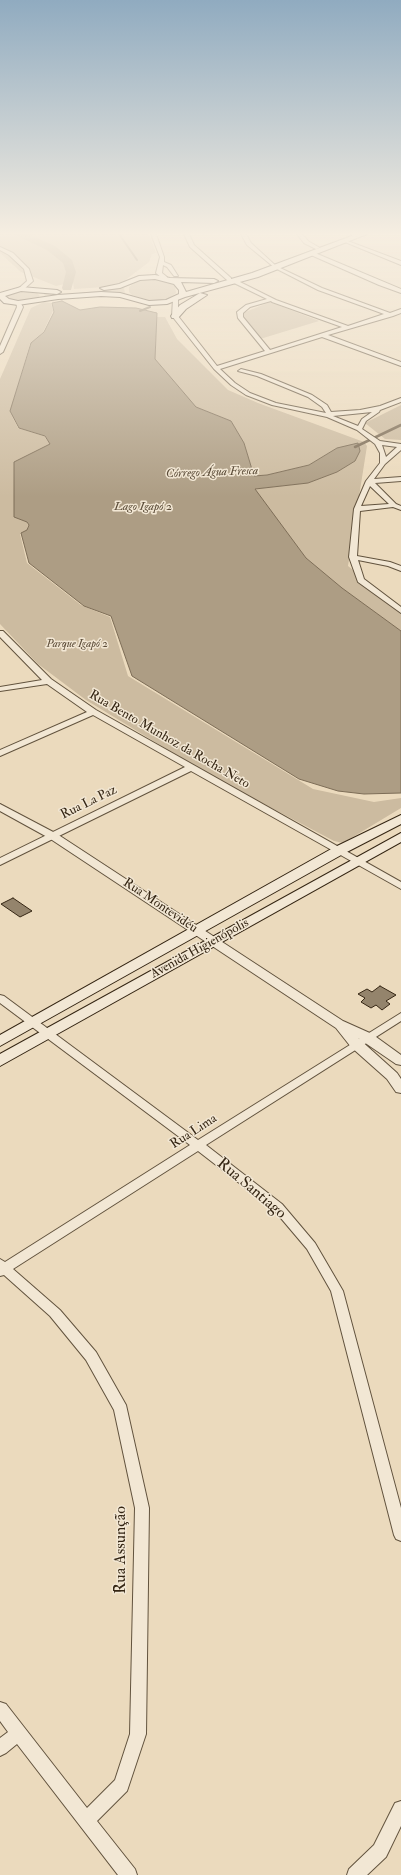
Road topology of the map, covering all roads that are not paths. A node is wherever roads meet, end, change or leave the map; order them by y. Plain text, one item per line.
1 (14, 322) edge
2 (179, 322) edge
3 (244, 322) edge
4 (331, 322) edge
5 (370, 322) edge
6 (349, 328) junction
7 (322, 335) junction
8 (0, 352) edge
9 (269, 352) junction
10 (401, 364) edge
11 (216, 368) junction
12 (241, 371) dead end
13 (401, 400) edge
14 (382, 408) junction
15 (314, 412) junction
16 (329, 414) junction
17 (361, 430) junction
18 (378, 443) junction
19 (401, 446) edge
20 (383, 463) junction
21 (401, 479) edge
22 (369, 481) junction
23 (398, 506) edge
24 (357, 509) junction
25 (353, 557) junction
26 (401, 569) edge
27 (401, 611) edge
28 (0, 633) edge
29 (48, 681) junction
30 (0, 689) edge
31 (93, 712) junction
32 (0, 753) edge
33 (190, 768) junction
34 (0, 807) edge
35 (401, 819) edge
36 (53, 836) junction
37 (401, 837) edge
38 (338, 851) junction
39 (0, 862) edge
40 (357, 862) junction
41 (401, 886) edge
42 (198, 931) junction
43 (212, 942) junction
44 (0, 998) edge
45 (401, 1016) edge
46 (34, 1023) junction
47 (49, 1034) junction
48 (362, 1041) junction
49 (0, 1042) edge
50 (0, 1061) edge
51 (401, 1061) edge
52 (397, 1072) edge
53 (401, 1089) edge
54 (199, 1146) junction
55 (2, 1267) edge
56 (401, 1535) edge
57 (0, 1709) edge
58 (19, 1734) junction
59 (0, 1748) edge
60 (401, 1809) edge
61 (87, 1820) junction
62 (129, 1875) edge
63 (355, 1875) edge

1 - 8 street
2 - 11 street
3 - 9 street
4 - 6 street
5 - 6 street
6 - 7 street
7 - 9 street
7 - 10 street
9 - 11 street
11 - 15 street
12 - 16 street
13 - 14 street
14 - 16 street
14 - 17 street
15 - 16 street
15 - 17 street
17 - 18 street
18 - 19 street
18 - 20 street
19 - 20 street
20 - 22 street
21 - 22 street
22 - 23 street
22 - 24 street
23 - 24 street
24 - 25 street
25 - 26 street
25 - 27 street
28 - 29 street, Rua Bento Munhoz da Rocha Neto
29 - 30 street
29 - 31 street, Rua Bento Munhoz da Rocha Neto
31 - 32 street
31 - 33 street, Rua Bento Munhoz da Rocha Neto
33 - 36 street, Rua La Paz
33 - 38 street, Rua Bento Munhoz da Rocha Neto
34 - 36 street, Rua Montevidéu
35 - 38 main road, Avenida Higienópolis
36 - 39 street, Rua La Paz
36 - 42 street, Rua Montevidéu
37 - 40 main road, Avenida Higienópolis
38 - 40 street, Rua Bento Munhoz da Rocha Neto
38 - 42 main road, Avenida Higienópolis
40 - 41 street
40 - 43 main road, Avenida Higienópolis
42 - 43 street, Rua Montevidéu
42 - 46 main road, Avenida Higienópolis
43 - 47 main road, Avenida Higienópolis
43 - 48 street, Rua Montevidéu
44 - 46 street, Rua Santiago
45 - 48 street, Rua Lima
46 - 47 street, Rua Santiago
46 - 49 main road, Avenida Higienópolis
47 - 50 main road, Avenida Higienópolis
47 - 54 street, Rua Santiago
48 - 51 street
48 - 52 street
48 - 54 street, Rua Lima
52 - 53 street
54 - 55 street, Rua Lima
54 - 56 street, Rua Santiago
55 - 61 street, Rua Assunção
57 - 58 street
58 - 59 street
58 - 61 street
60 - 63 street
61 - 62 street

